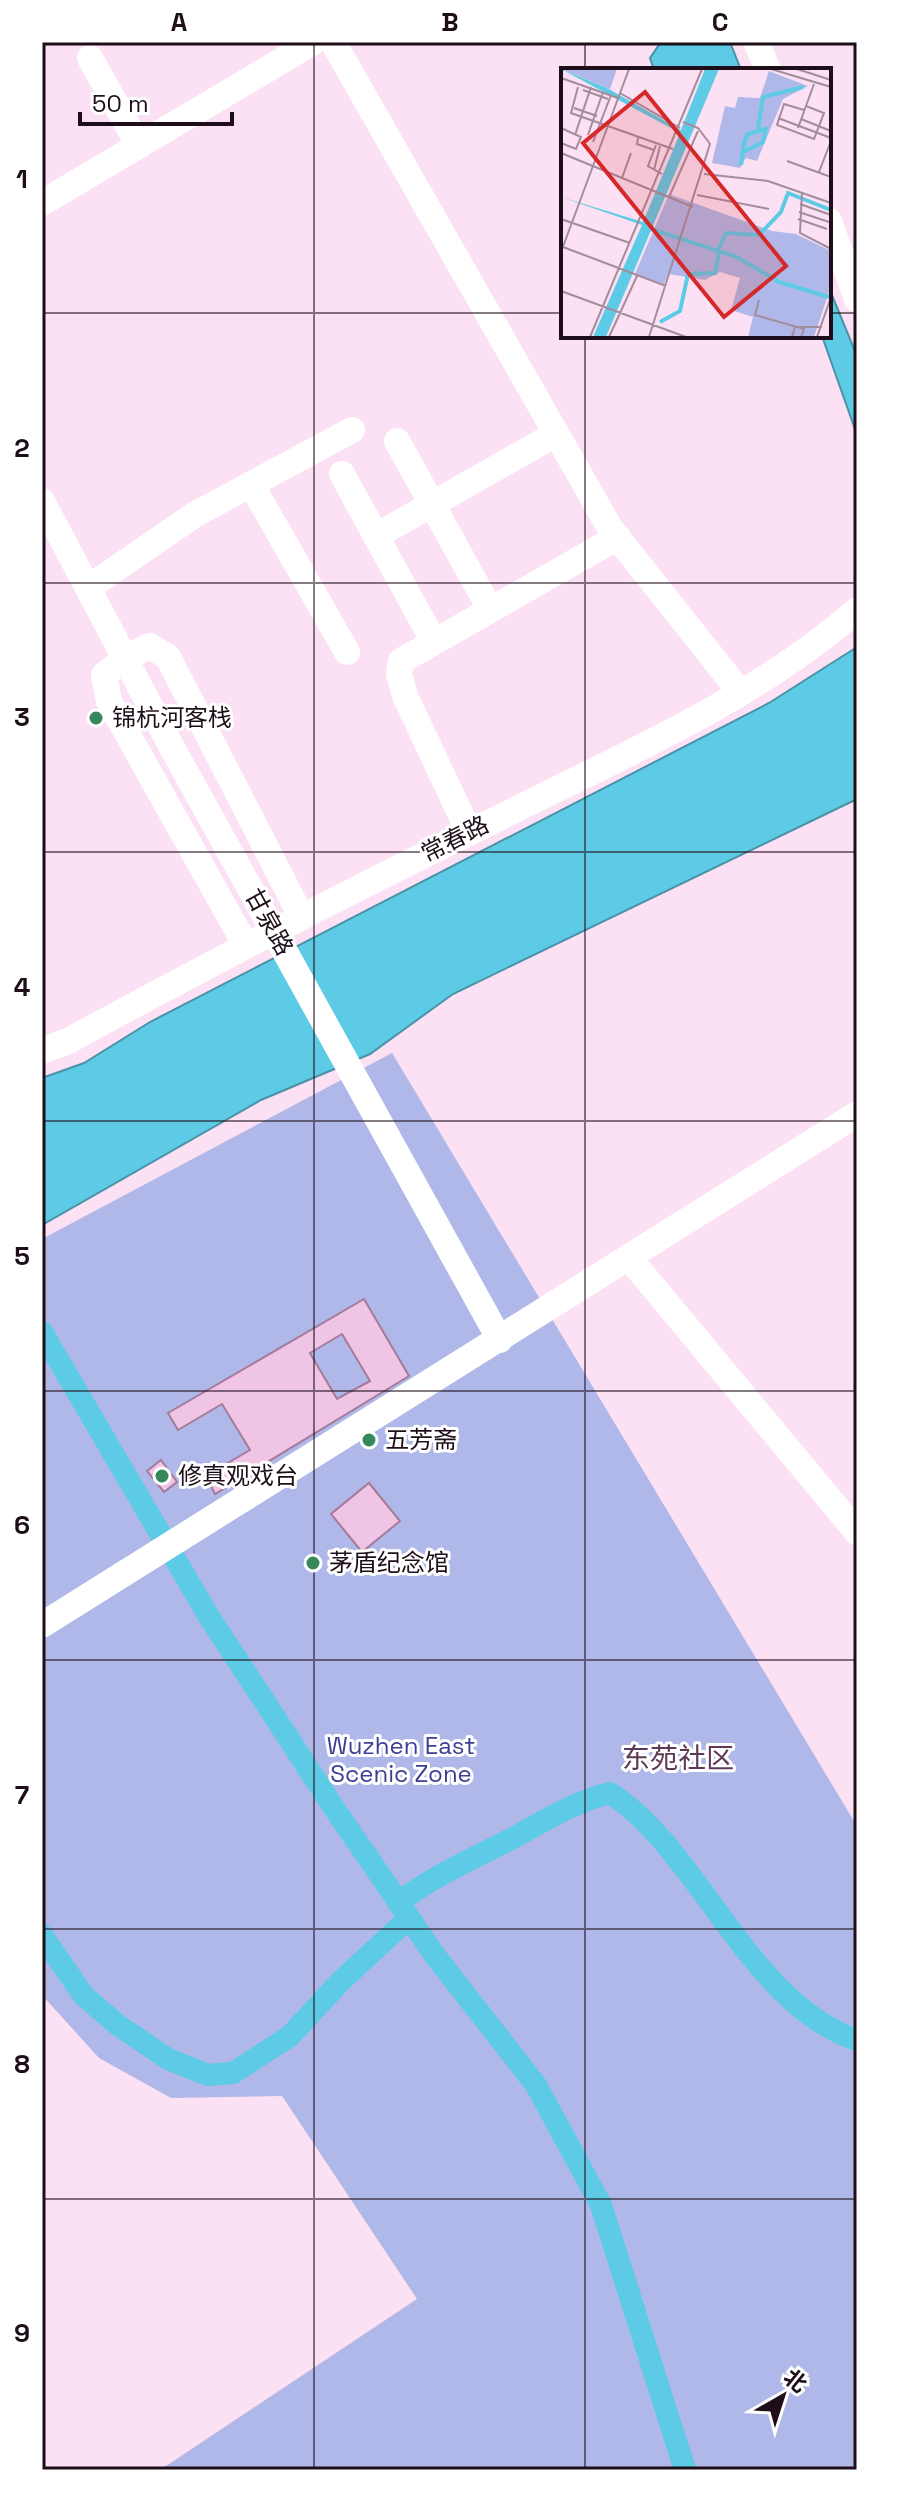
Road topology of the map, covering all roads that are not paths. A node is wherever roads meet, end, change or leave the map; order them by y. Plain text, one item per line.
1 (313, 42) edge
2 (333, 42) edge
3 (756, 42) edge
4 (90, 58) dead end
5 (767, 68) edge
6 (139, 146) junction
7 (42, 203) edge
8 (831, 227) edge
9 (857, 299) edge
10 (352, 430) dead end
11 (556, 434) junction
12 (397, 441) dead end
13 (342, 474) dead end
14 (251, 484) junction
15 (42, 501) edge
16 (432, 504) junction
17 (376, 536) junction
18 (618, 537) junction
19 (88, 588) junction
20 (490, 609) junction
21 (857, 610) edge
22 (434, 642) junction
23 (347, 652) dead end
24 (125, 658) junction
25 (740, 692) junction
26 (469, 832) junction
27 (301, 916) junction
28 (245, 944) junction
29 (42, 1051) edge
30 (852, 1129) edge
31 (630, 1259) junction
32 (500, 1340) junction
33 (857, 1532) edge
34 (42, 1625) edge

1 - 6 street
2 - 11 street
3 - 5 street
4 - 6 street
6 - 7 street
8 - 9 street
10 - 14 street
11 - 16 street
11 - 18 street
12 - 16 street
13 - 17 street
14 - 19 street
14 - 23 street
15 - 19 street, 甘泉路
16 - 17 street
16 - 20 street
17 - 22 street
18 - 20 street
18 - 25 street
19 - 24 street, 甘泉路
20 - 22 street
21 - 25 street, 常春路
22 - 26 street
24 - 27 street
24 - 28 street
24 - 32 street, 甘泉路
25 - 26 street, 常春路
26 - 27 street, 常春路
27 - 28 street, 常春路
28 - 29 street, 常春路
30 - 31 street
31 - 32 street
31 - 33 street
32 - 34 street

